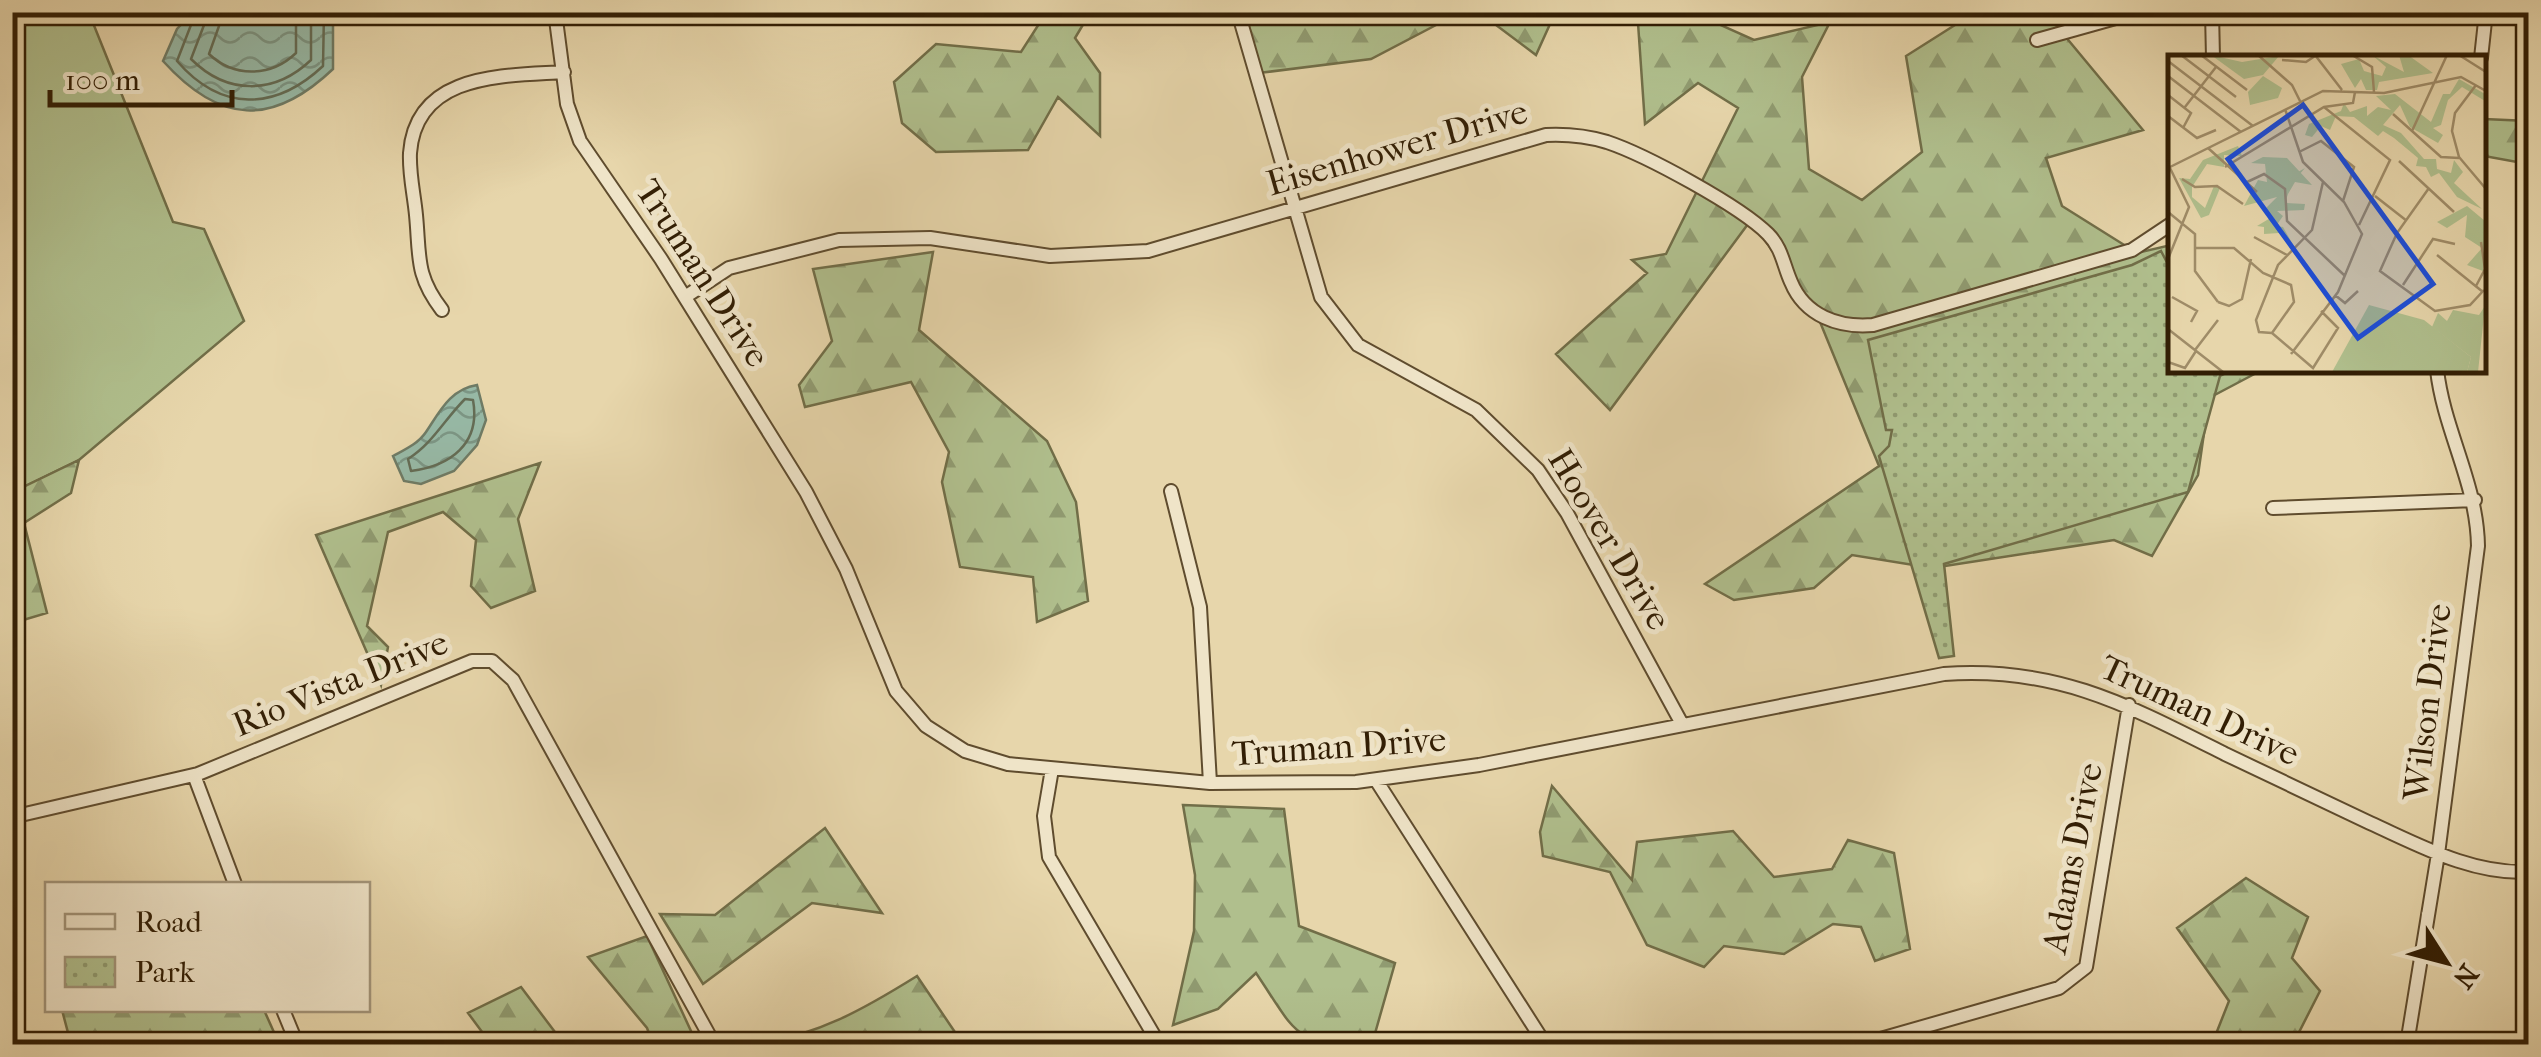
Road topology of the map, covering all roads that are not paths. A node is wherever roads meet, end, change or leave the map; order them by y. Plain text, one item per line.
1 (556, 12) edge
2 (1238, 12) edge
3 (2136, 12) edge
4 (2212, 12) edge
5 (2486, 12) edge
6 (2037, 40) dead end
7 (2213, 55) edge
8 (2481, 55) edge
9 (564, 72) junction
10 (1295, 205) junction
11 (2168, 226) edge
12 (685, 297) junction
13 (442, 310) dead end
14 (2437, 372) edge
15 (1170, 491) dead end
16 (2475, 500) junction
17 (2273, 508) dead end
18 (2129, 704) junction
19 (1682, 724) junction
20 (1052, 768) junction
21 (194, 776) junction
22 (1376, 780) junction
23 (1210, 783) junction
24 (12, 817) edge
25 (2438, 854) junction
26 (2528, 872) edge
27 (234, 882) edge
28 (284, 1012) edge
29 (297, 1044) edge
30 (714, 1044) edge
31 (1159, 1044) edge
32 (1545, 1044) edge
33 (1864, 1044) edge
34 (2406, 1044) edge

1 - 9 street, Truman Drive
2 - 10 street, Hoover Drive
3 - 6 street
4 - 7 street
5 - 8 street
9 - 12 street, Truman Drive
9 - 13 street
10 - 11 street, Eisenhower Drive
10 - 12 street, Eisenhower Drive
10 - 19 street, Hoover Drive
12 - 20 street, Truman Drive
14 - 16 street, Wilson Drive
15 - 23 street
16 - 17 street
16 - 25 street, Wilson Drive
18 - 19 street, Truman Drive
18 - 25 street, Truman Drive
18 - 33 street, Adams Drive
19 - 22 street, Truman Drive
20 - 23 street, Truman Drive
20 - 31 street
21 - 24 street, Rio Vista Drive
21 - 27 street
21 - 30 street, Rio Vista Drive
22 - 23 street, Truman Drive
22 - 32 street
25 - 26 street, Truman Drive
25 - 34 street, Wilson Drive
28 - 29 street

